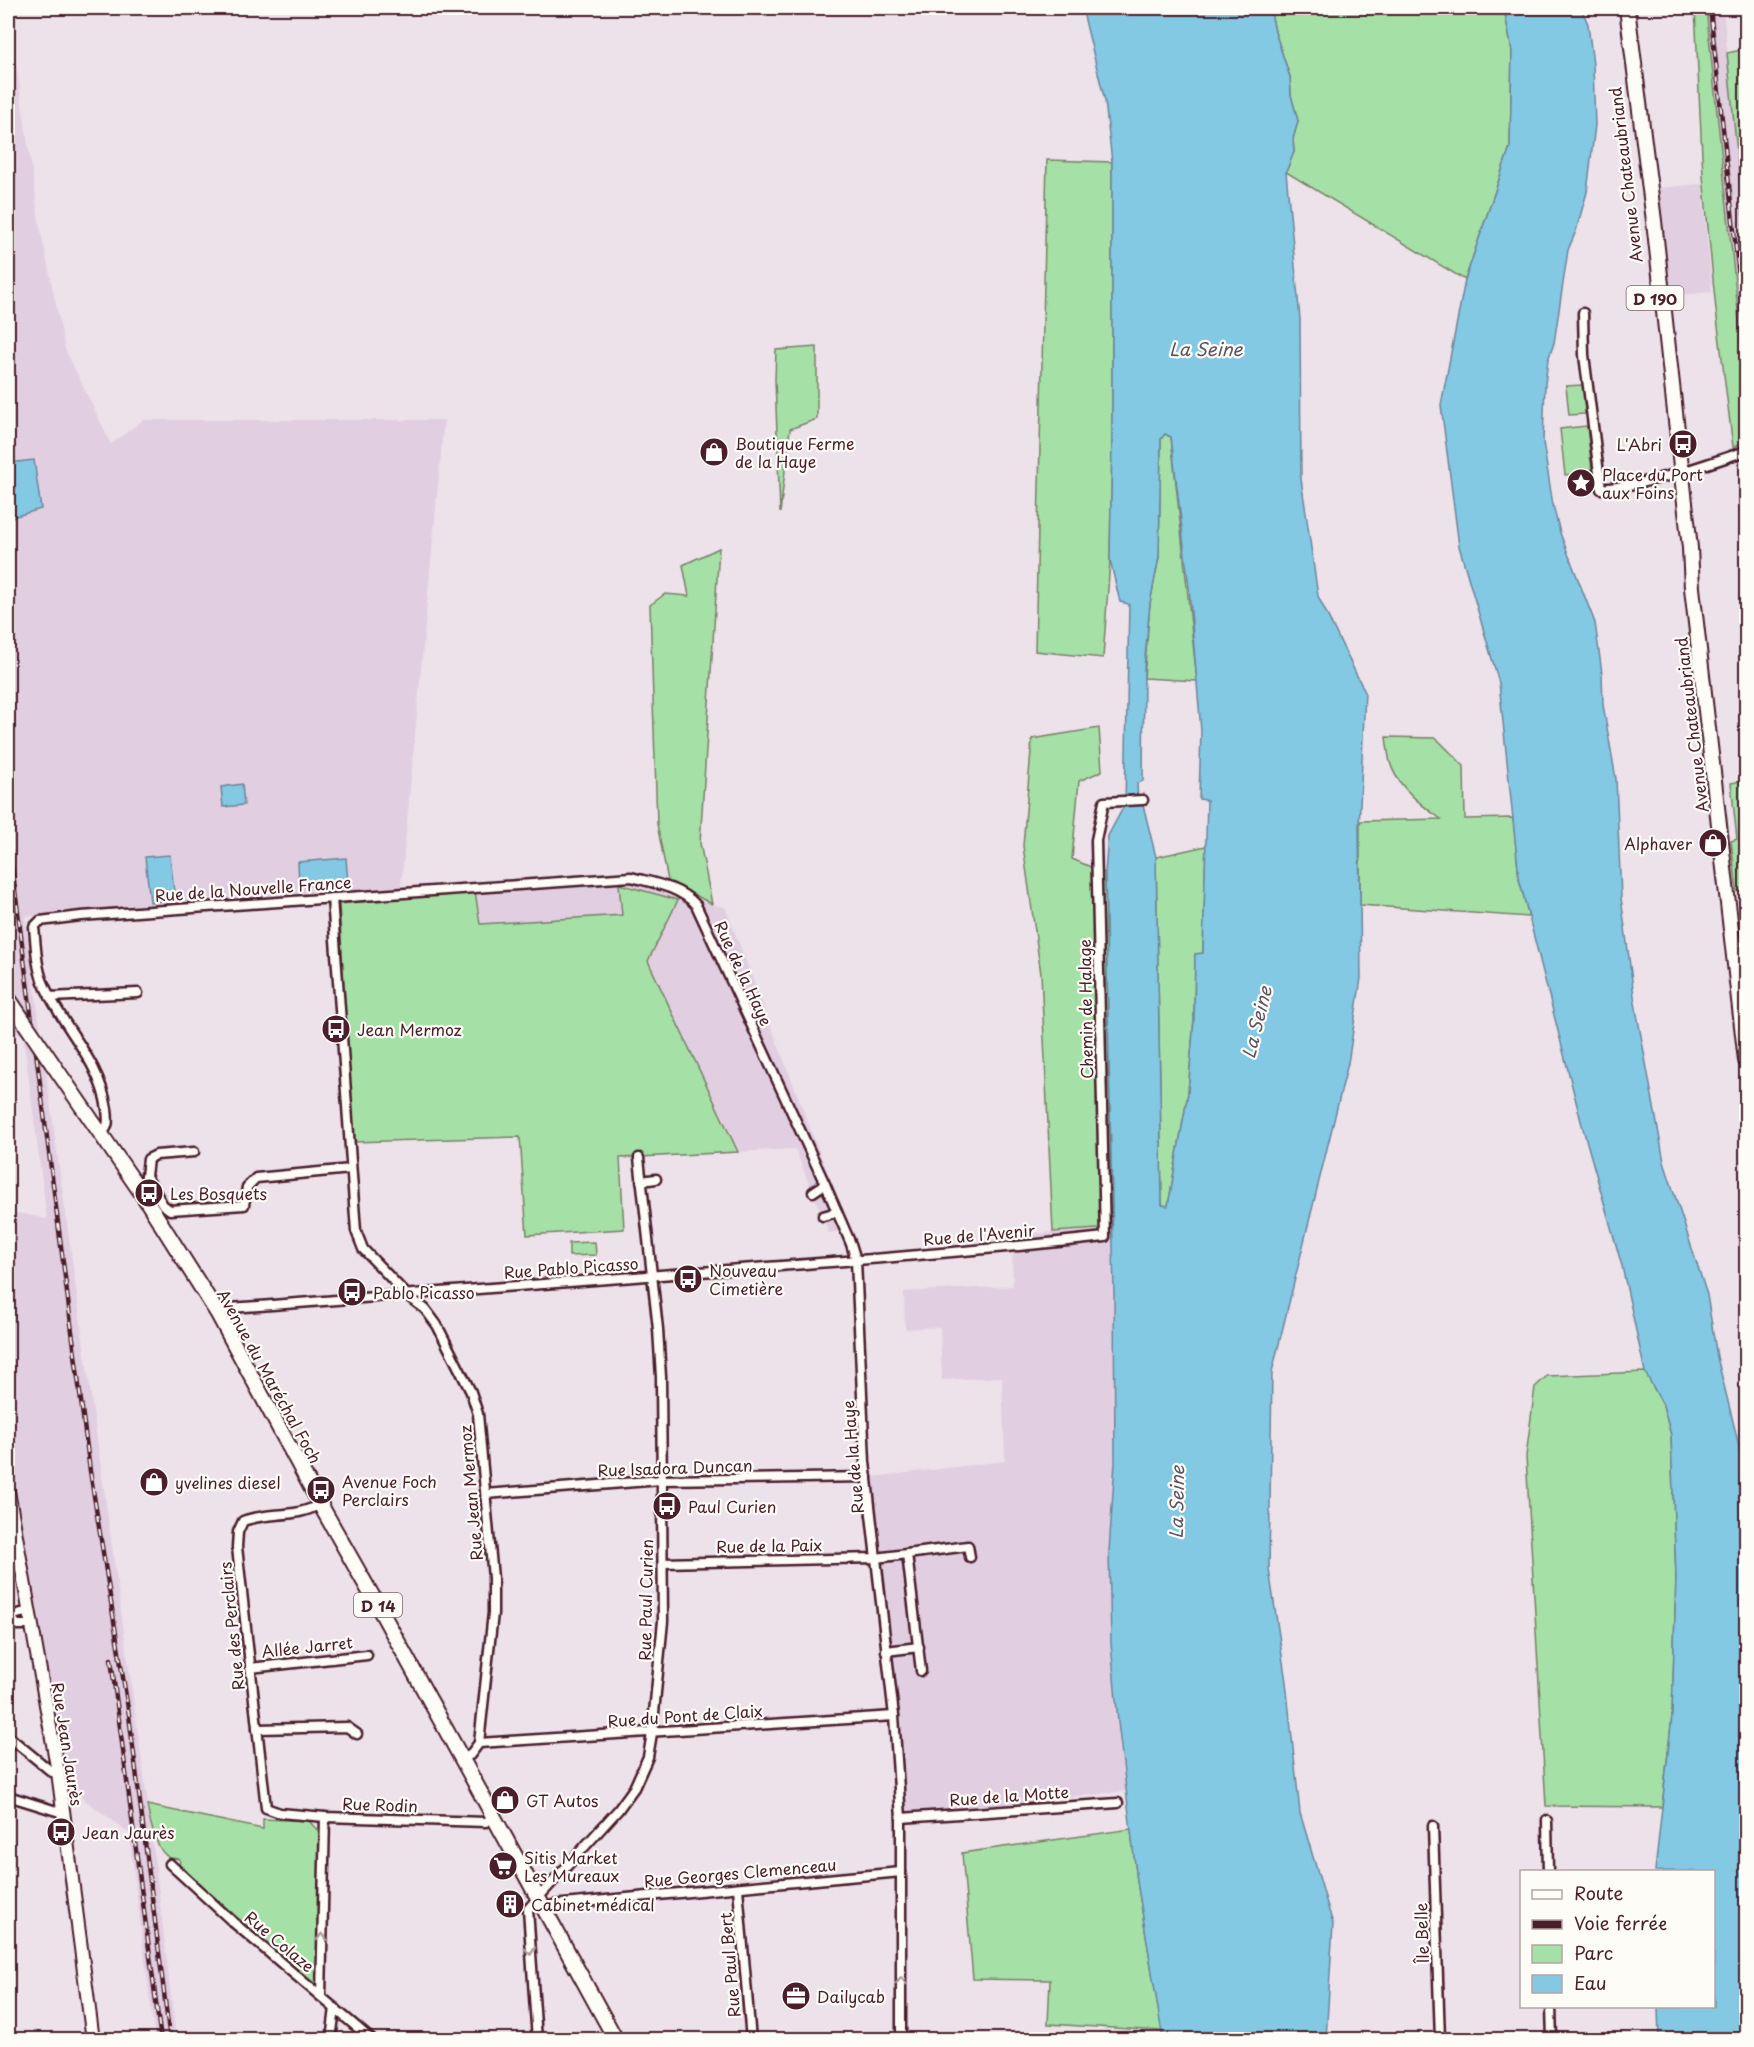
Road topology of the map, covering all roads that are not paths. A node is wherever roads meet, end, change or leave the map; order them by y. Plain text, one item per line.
1 (1622, 8) edge
2 (1628, 8) edge
3 (1583, 313) dead end
4 (1746, 451) edge
5 (1678, 474) junction
6 (1143, 800) dead end
7 (332, 898) junction
8 (696, 905) joint
9 (138, 993) dead end
10 (50, 997) junction
11 (8, 998) edge
12 (1746, 1061) edge
13 (100, 1134) junction
14 (194, 1152) dead end
15 (639, 1158) dead end
16 (351, 1169) junction
17 (656, 1179) dead end
18 (641, 1180) junction
19 (825, 1184) junction
20 (813, 1192) dead end
21 (837, 1212) junction
22 (822, 1216) dead end
23 (1105, 1237) joint
24 (856, 1260) junction
25 (652, 1276) junction
26 (408, 1296) junction
27 (218, 1314) junction
28 (867, 1477) junction
29 (661, 1480) junction
30 (8, 1491) edge
31 (486, 1494) junction
32 (320, 1504) junction
33 (907, 1554) junction
34 (970, 1557) dead end
35 (876, 1558) junction
36 (663, 1563) junction
37 (29, 1611) junction
38 (9, 1615) edge
39 (32, 1625) junction
40 (919, 1647) junction
41 (886, 1651) junction
42 (367, 1655) dead end
43 (250, 1668) junction
44 (921, 1671) dead end
45 (894, 1716) junction
46 (257, 1729) junction
47 (652, 1733) junction
48 (357, 1734) dead end
49 (8, 1736) edge
50 (479, 1743) junction
51 (462, 1759) junction
52 (58, 1772) junction
53 (8, 1796) edge
54 (1118, 1803) dead end
55 (266, 1808) joint
56 (63, 1813) junction
57 (325, 1817) junction
58 (493, 1817) junction
59 (902, 1818) junction
60 (1547, 1821) dead end
61 (1433, 1826) dead end
62 (170, 1864) dead end
63 (1548, 1870) edge
64 (902, 1872) junction
65 (738, 1888) junction
66 (542, 1902) junction
67 (321, 1996) junction
68 (335, 2008) junction
69 (1551, 2008) edge
70 (93, 2040) edge
71 (331, 2040) edge
72 (372, 2040) edge
73 (537, 2040) edge
74 (616, 2040) edge
75 (751, 2040) edge
76 (901, 2040) edge
77 (1440, 2040) edge
78 (1552, 2040) edge

1 - 5 main road, Avenue Chateaubriand / D 190
2 - 5 main road, Avenue Chateaubriand / D 190
3 - 5 street
4 - 5 street
5 - 12 main road, Avenue Chateaubriand / D 190
6 - 23 street, Chemin de Halage
7 - 8 street, Rue de la Nouvelle France
7 - 10 street, Rue de la Nouvelle France
7 - 16 street, Rue Jean Mermoz
8 - 19 street, Rue de la Haye
9 - 10 street
10 - 13 street, Rue de la Nouvelle France
11 - 13 main road, Avenue du Maréchal Foch / D 14, bridge
13 - 27 main road, Avenue du Maréchal Foch / D 14
14 - 16 street
15 - 18 street, Rue Paul Curien
16 - 26 street, Rue Jean Mermoz
17 - 18 street
18 - 25 street, Rue Paul Curien
19 - 20 street
19 - 21 street, Rue de la Haye
21 - 22 street
21 - 24 street, Rue de la Haye
23 - 24 street, Rue de l'Avenir
24 - 25 street, Rue Pablo Picasso
24 - 28 street, Rue de la Haye
25 - 26 street, Rue Pablo Picasso
25 - 29 street, Rue Paul Curien
26 - 27 street, Rue Pablo Picasso
26 - 31 street, Rue Jean Mermoz
27 - 32 main road, Avenue du Maréchal Foch / D 14
28 - 29 street, Rue Isadora Duncan
28 - 35 street, Rue de la Haye
29 - 31 street, Rue Isadora Duncan
29 - 36 street, Rue Paul Curien
30 - 37 main road, Rue Jean Jaurès
31 - 50 street, Rue Jean Mermoz
32 - 43 street, Rue des Perclairs
32 - 51 main road, Avenue du Maréchal Foch / D 14
33 - 34 street, Rue de la Paix
33 - 35 street, Rue de la Paix
33 - 40 street
35 - 36 street, Rue de la Paix
35 - 41 street, Rue de la Haye
36 - 47 street, Rue Paul Curien
37 - 38 street
37 - 39 main road, Rue Jean Jaurès
38 - 39 street
39 - 52 main road, Rue Jean Jaurès
40 - 41 street
40 - 44 street
41 - 45 street, Rue de la Haye
42 - 43 street, Allée Jarret
43 - 46 street, Rue des Perclairs
45 - 47 street, Rue du Pont de Claix
45 - 59 street, Rue de la Haye
46 - 48 street
46 - 55 street, Rue des Perclairs
47 - 50 street, Rue du Pont de Claix
47 - 66 street, Rue Paul Curien
49 - 52 street
50 - 51 street
51 - 58 main road, Avenue du Maréchal Foch / D 14
52 - 56 main road, Rue Jean Jaurès
53 - 56 street
54 - 59 street, Rue de la Motte
55 - 57 street, Rue Rodin
56 - 70 main road, Rue Jean Jaurès
57 - 58 street, Rue Rodin
67 -> 57 street
58 - 66 main road, Avenue du Maréchal Foch / D 14
59 - 64 street, Rue de la Haye
60 - 63 street
61 - 77 street, Île Belle
62 - 67 street, Rue Colaze
64 - 65 street, Rue Georges Clemenceau
76 -> 64 street, Rue de la Haye
65 - 66 street, Rue Georges Clemenceau
65 - 75 street, Rue Paul Bert
66 -> 73 street
66 - 74 main road, Avenue du Maréchal Foch / D 14
67 - 68 street, Rue Colaze
68 - 71 street
68 - 72 street, Rue Colaze
69 - 78 street

